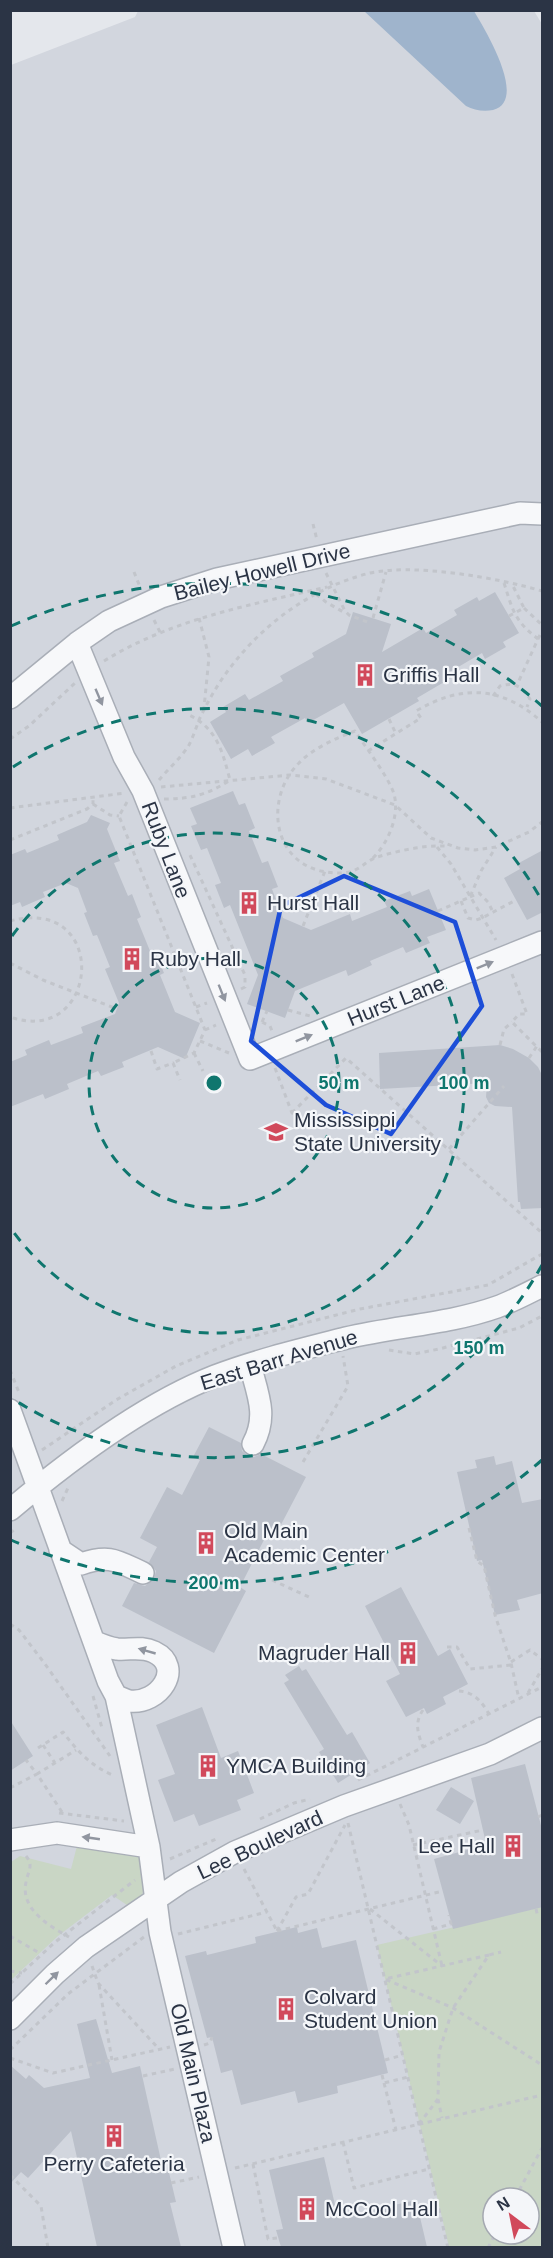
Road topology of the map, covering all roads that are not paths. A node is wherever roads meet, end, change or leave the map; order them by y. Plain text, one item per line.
1 (543, 514) edge
2 (76, 643) junction
3 (10, 698) edge
4 (543, 942) edge
5 (240, 1057) joint
6 (543, 1286) edge
7 (250, 1365) junction
8 (10, 1410) edge
9 (253, 1444) dead end
10 (38, 1487) junction
11 (10, 1510) edge
12 (60, 1550) junction
13 (143, 1573) dead end
14 (95, 1642) junction
15 (116, 1696) junction
16 (543, 1728) edge
17 (10, 1840) edge
18 (149, 1847) junction
19 (155, 1899) junction
20 (10, 2019) edge
21 (234, 2247) edge

1 - 2 street, Bailey Howell Drive
2 - 3 street, Bailey Howell Drive
2 -> 5 street, Ruby Lane
5 -> 4 street, Hurst Lane
6 - 7 street, East Barr Avenue
7 - 9 street
7 - 10 street, East Barr Avenue
8 - 10 street, Old Main Plaza
10 - 11 street, East Barr Avenue
10 - 12 street, Old Main Plaza
12 - 13 street
12 - 14 street, Old Main Plaza
14 - 15 street, Old Main Plaza
15 -> 14 street
15 - 18 street, Old Main Plaza
16 - 19 street, Lee Boulevard
18 -> 17 street
18 - 19 street, Old Main Plaza
20 -> 19 street, Lee Boulevard
19 - 21 street, Old Main Plaza

